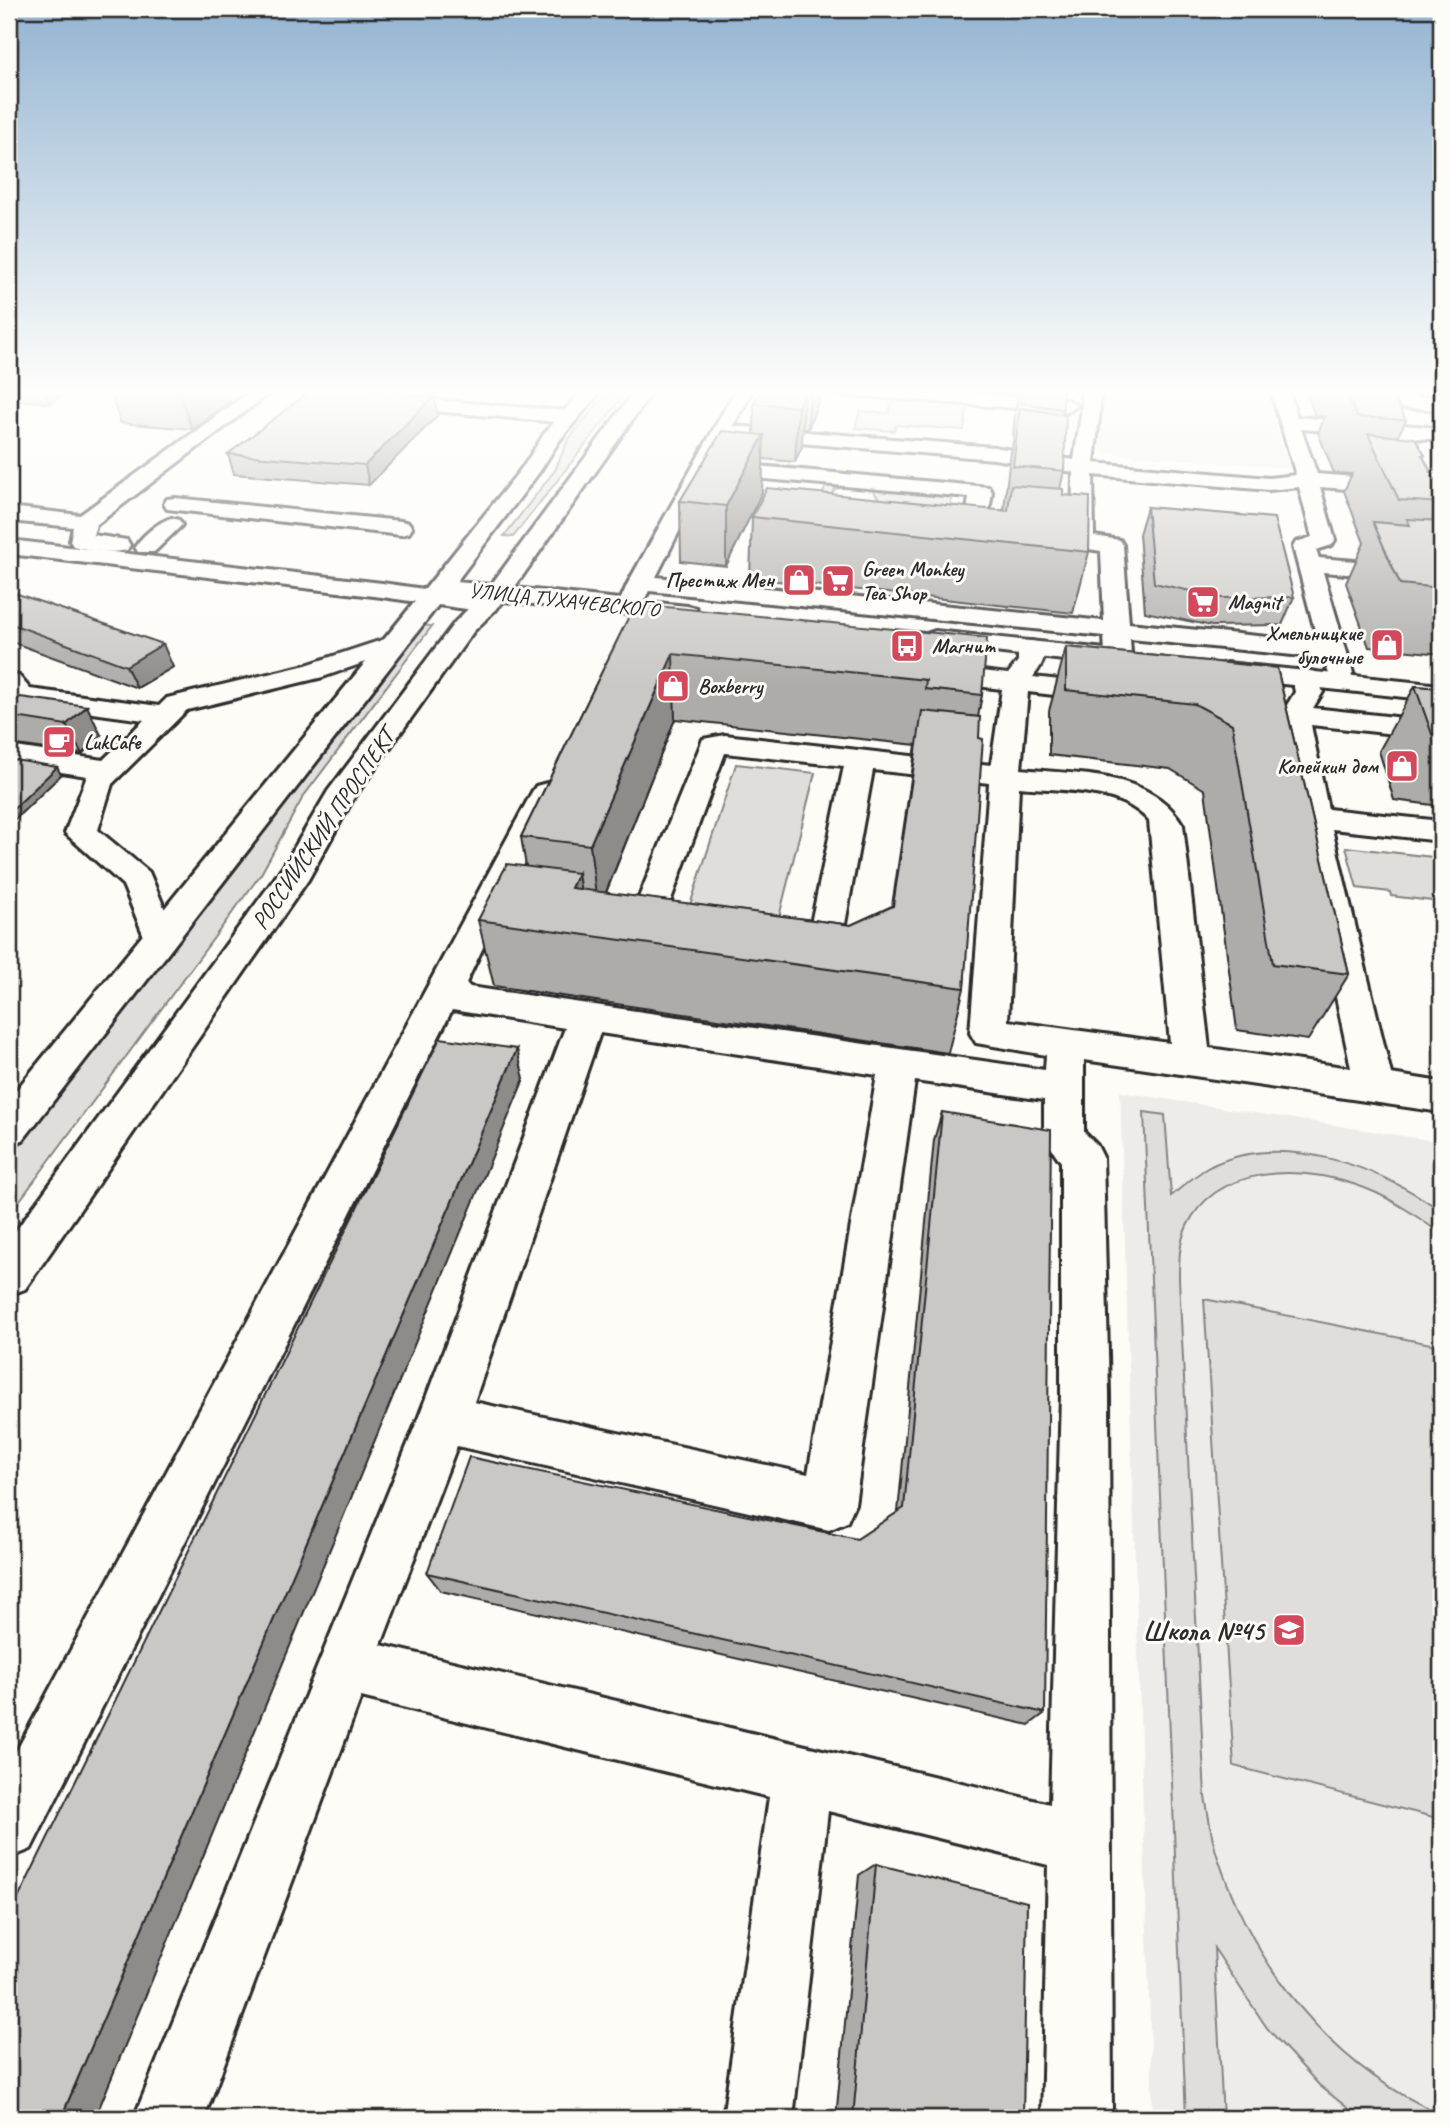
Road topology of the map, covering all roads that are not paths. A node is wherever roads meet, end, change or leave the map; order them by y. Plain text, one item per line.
1 (141, 488) edge
2 (514, 488) edge
3 (573, 488) edge
4 (691, 488) edge
5 (804, 488) edge
6 (938, 488) edge
7 (1083, 488) edge
8 (1310, 488) edge
9 (1410, 488) edge
10 (1432, 490) edge
11 (800, 498) edge
12 (9, 514) edge
13 (401, 528) dead end
14 (1029, 537) edge
15 (77, 539) junction
16 (1056, 540) edge
17 (1083, 542) junction
18 (146, 547) junction
19 (16, 559) edge
20 (1309, 565) junction
21 (1441, 575) edge
22 (640, 583) junction
23 (435, 592) junction
24 (492, 599) junction
25 (629, 607) junction
26 (712, 615) edge
27 (1116, 629) junction
28 (906, 636) edge
29 (394, 644) junction
30 (1031, 649) junction
31 (1332, 651) junction
32 (1118, 658) junction
33 (1145, 661) edge
34 (1198, 667) edge
35 (908, 671) edge
36 (1306, 678) junction
37 (1016, 682) junction
38 (1343, 682) junction
39 (1441, 692) edge
40 (13, 696) edge
41 (1135, 696) edge
42 (1202, 704) edge
43 (166, 715) junction
44 (1295, 715) junction
45 (1441, 730) edge
46 (9, 755) edge
47 (860, 760) junction
48 (559, 768) edge
49 (109, 770) junction
50 (1005, 775) junction
51 (1314, 817) junction
52 (1441, 831) edge
53 (483, 911) junction
54 (563, 922) edge
55 (643, 932) edge
56 (160, 938) junction
57 (765, 948) edge
58 (448, 983) junction
59 (587, 1018) junction
60 (1191, 1060) junction
61 (898, 1064) junction
62 (1064, 1065) junction
63 (1374, 1087) junction
64 (1441, 1097) edge
65 (9, 1128) edge
66 (9, 1275) edge
67 (443, 1419) junction
68 (345, 1665) junction
69 (802, 1775) junction
70 (9, 1827) edge
71 (1080, 1842) junction
72 (169, 2118) edge
73 (758, 2118) edge
74 (1077, 2118) edge

1 - 15 main road
2 - 23 main road, РОССИЙСКИЙ ПРОСПЕКТ
3 - 24 main road, РОССИЙСКИЙ ПРОСПЕКТ
4 - 22 main road
5 - 11 main road
6 - 14 main road
7 - 17 main road
8 - 20 main road
9 - 10 main road
12 - 15 main road
13 - 18 main road
15 - 18 main road
15 - 19 main road
15 - 23 main road
16 - 17 main road
17 - 27 main road
18 - 23 main road
20 - 21 main road
20 - 31 main road
22 - 25 main road
22 - 27 main road
23 - 24 main road, УЛИЦА ТУХАЧЕВСКОГО
23 - 29 main road, РОССИЙСКИЙ ПРОСПЕКТ
24 - 25 main road, УЛИЦА ТУХАЧЕВСКОГО
24 - 66 main road, РОССИЙСКИЙ ПРОСПЕКТ
25 - 26 main road, УЛИЦА ТУХАЧЕВСКОГО
27 - 31 main road
27 - 32 main road
28 - 30 main road
29 - 43 main road
29 - 56 main road, РОССИЙСКИЙ ПРОСПЕКТ
30 - 32 main road
30 - 37 main road
31 - 38 main road
32 - 33 main road
34 - 36 main road
35 - 37 main road
36 - 38 main road
36 - 44 main road
37 - 41 main road
37 - 50 main road
38 - 39 main road
40 - 43 main road
42 - 44 main road
43 - 49 main road
44 - 45 main road
44 - 51 main road
46 - 49 main road
47 - 50 main road
47 - 55 main road
47 - 57 main road
48 - 53 main road
49 - 56 main road
50 - 60 main road
50 - 62 main road
51 - 52 main road
51 - 63 main road
53 - 54 main road
53 - 58 main road
56 - 65 main road, РОССИЙСКИЙ ПРОСПЕКТ
58 - 59 main road
58 - 70 main road
59 - 61 main road
59 - 67 main road
60 - 62 main road
60 - 63 main road
61 - 62 main road
61 - 67 main road
62 - 71 main road
63 - 64 main road
67 - 68 main road
68 - 69 main road
68 - 72 main road
69 - 71 main road
69 - 73 main road
71 - 74 main road

